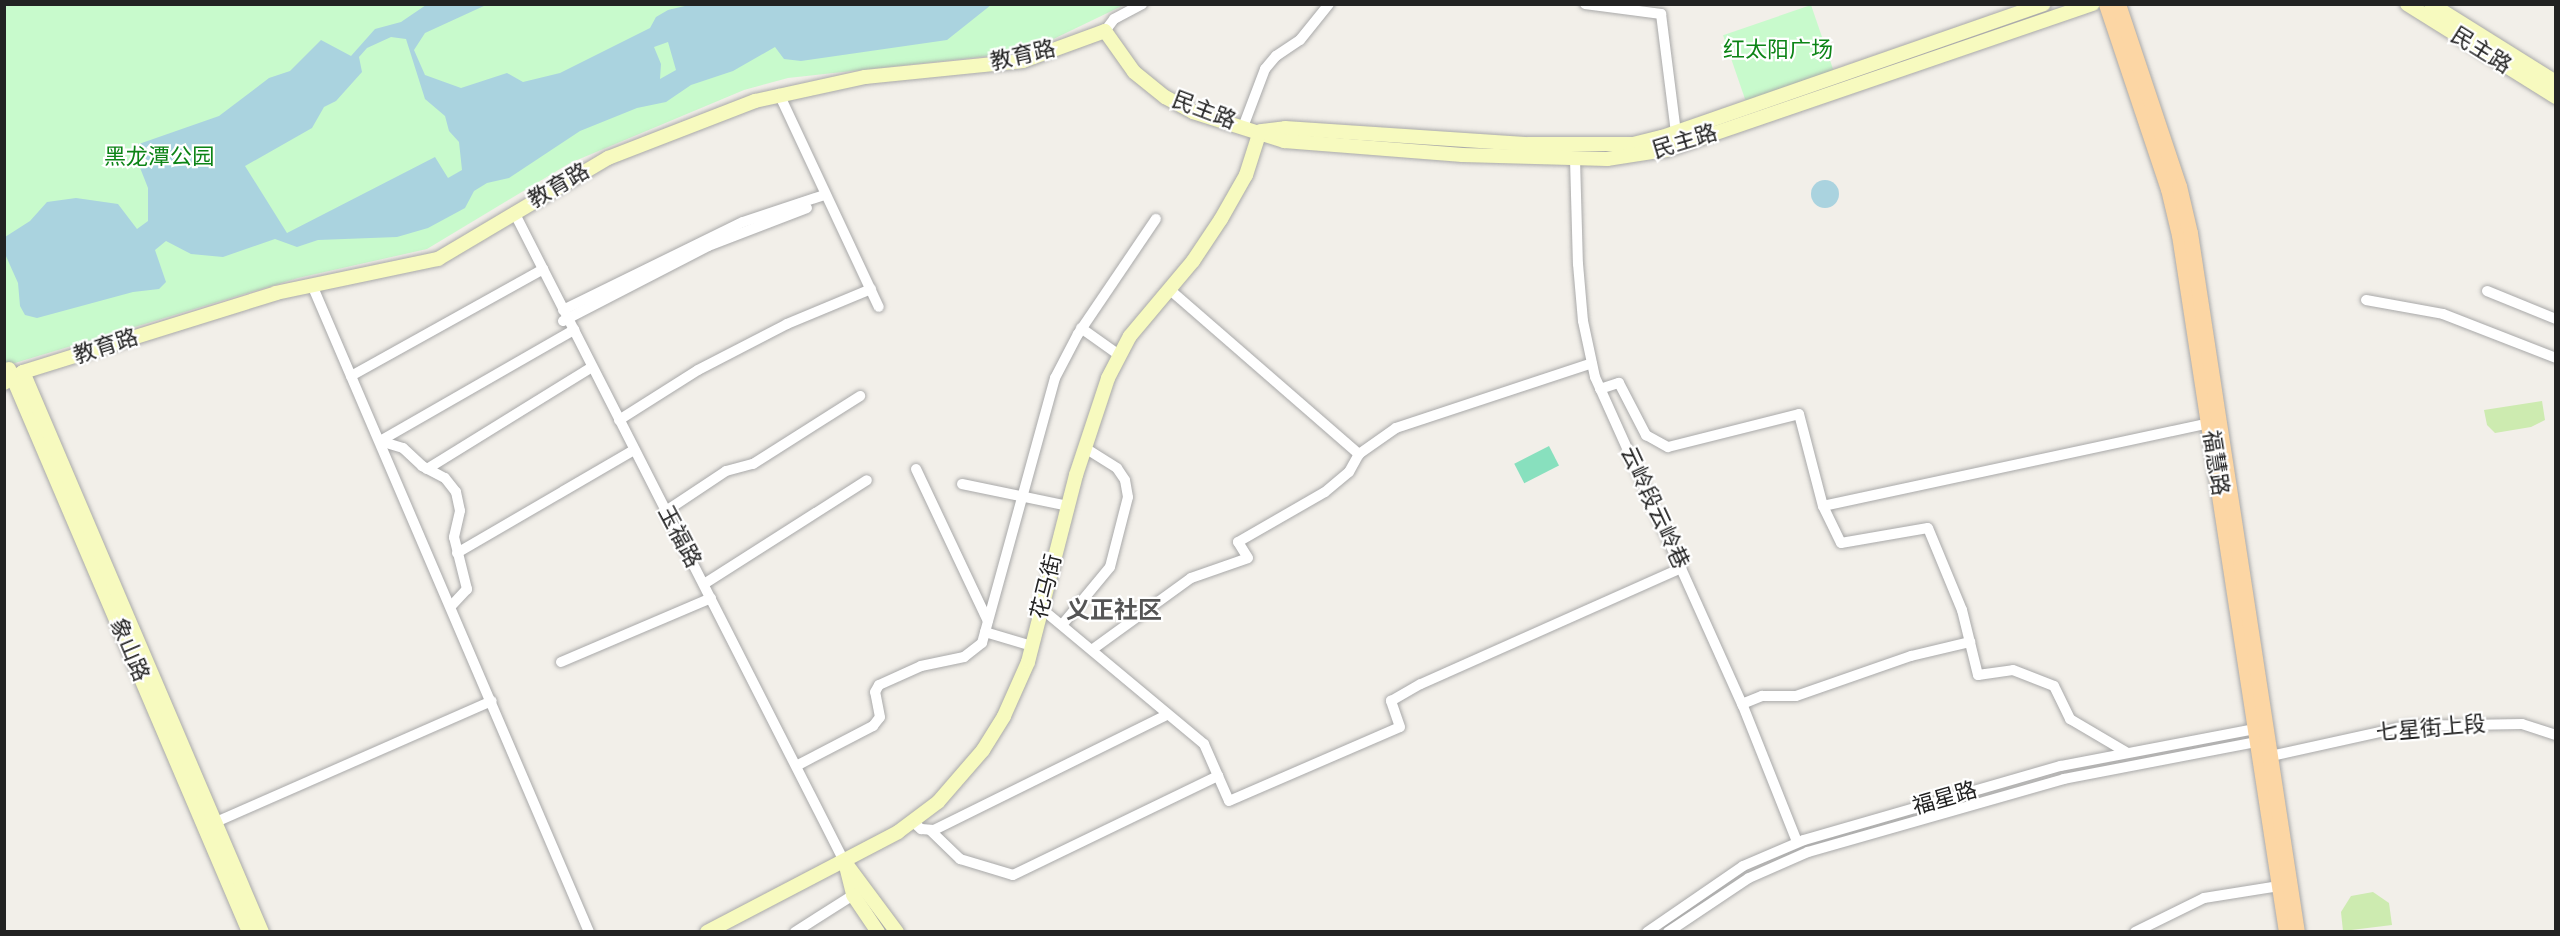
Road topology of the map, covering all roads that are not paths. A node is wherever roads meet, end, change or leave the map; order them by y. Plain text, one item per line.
1 (1142, 4) edge
2 (1329, 4) edge
3 (1585, 4) edge
4 (2043, 4) edge
5 (2093, 4) edge
6 (2106, 4) edge
7 (2118, 4) edge
8 (2407, 4) edge
9 (2431, 4) edge
10 (1105, 31) junction
11 (2556, 82) edge
12 (779, 94) junction
13 (2556, 97) edge
14 (1243, 127) junction
15 (1260, 131) junction
16 (1676, 133) junction
17 (1575, 159) junction
18 (822, 199) junction
19 (514, 212) junction
20 (1156, 219) dead end
21 (543, 269) junction
22 (312, 285) junction
23 (871, 289) junction
24 (1169, 289) junction
25 (2487, 291) dead end
26 (2366, 300) dead end
27 (879, 307) dead end
28 (563, 316) junction
29 (2556, 319) edge
30 (1082, 328) junction
31 (574, 330) junction
32 (1119, 355) junction
33 (2556, 358) edge
34 (1592, 363) junction
35 (592, 367) junction
36 (11, 375) edge
37 (351, 376) junction
38 (1600, 389) junction
39 (860, 396) dead end
40 (619, 420) junction
41 (2209, 423) junction
42 (380, 441) junction
43 (1084, 447) junction
44 (634, 450) junction
45 (1359, 454) junction
46 (427, 470) junction
47 (916, 470) dead end
48 (867, 480) dead end
49 (962, 484) dead end
50 (1021, 496) junction
51 (1068, 506) junction
52 (1823, 506) junction
53 (666, 511) junction
54 (457, 553) junction
55 (1681, 567) junction
56 (704, 584) junction
57 (711, 598) junction
58 (452, 605) junction
59 (1042, 609) junction
60 (1062, 625) junction
61 (987, 627) junction
62 (1970, 642) junction
63 (1032, 646) junction
64 (1093, 649) junction
65 (561, 662) dead end
66 (492, 701) junction
67 (1742, 704) junction
68 (1167, 716) junction
69 (2262, 735) junction
70 (2555, 735) edge
71 (2126, 752) junction
72 (2271, 756) junction
73 (798, 765) junction
74 (1218, 777) junction
75 (216, 822) junction
76 (913, 822) junction
77 (930, 830) junction
78 (1797, 842) junction
79 (844, 861) junction
80 (2279, 886) junction
81 (853, 895) junction
82 (709, 931) edge
83 (249, 932) edge
84 (262, 932) edge
85 (589, 932) edge
86 (795, 932) edge
87 (878, 932) edge
88 (897, 932) edge
89 (1647, 932) edge
90 (1668, 932) edge
91 (2135, 932) edge
92 (2286, 932) edge
93 (2297, 932) edge

1 - 10 street
2 - 14 street
3 - 16 street
4 - 16 main road, 民主路
5 - 17 main road, 民主路
6 - 41 main road, 福慧路
7 - 69 main road, 福慧路
8 - 13 main road, 民主路
9 - 11 main road, 民主路
10 - 12 main road, 教育路
10 - 14 main road, 民主路
12 - 18 street
12 - 19 main road, 教育路
14 - 15 main road, 民主路
15 - 16 main road, 民主路
15 - 17 main road, 民主路
15 - 24 main road, 花马街
17 - 34 street, 云岭段云岭巷
18 - 23 street
18 - 28 street
19 - 21 street, 玉福路
19 - 22 main road, 教育路
20 - 30 street
21 - 28 street, 玉福路
21 - 37 street
22 - 36 main road, 教育路
22 - 37 street
23 - 27 street
23 - 40 street
24 - 32 main road, 花马街
24 - 45 street
25 - 29 street
26 - 33 street
28 - 31 street, 玉福路
30 - 32 street
30 - 50 street
31 - 35 street, 玉福路
31 - 42 street
32 - 43 main road, 花马街
34 - 38 street, 云岭段云岭巷
34 - 45 street
35 - 40 street, 玉福路
35 - 46 street
36 - 75 main road, 象山路
36 - 83 main road, 象山路
37 - 42 street
38 - 52 street
38 - 55 street, 云岭段云岭巷
39 - 53 street
40 - 44 street, 玉福路
41 - 52 street
41 - 69 main road, 福慧路
42 - 46 street
42 - 58 street
43 - 51 main road, 花马街
43 - 60 street
44 - 53 street, 玉福路
44 - 54 street
45 - 64 street
46 - 54 street
47 - 61 street
48 - 56 street
49 - 50 street
50 - 51 street
50 - 61 street
51 - 59 main road, 花马街
52 - 62 street
53 - 56 street, 玉福路
54 - 58 street
55 - 67 street, 云岭段云岭巷
55 - 74 street
56 - 57 street, 玉福路
57 - 65 street
57 - 73 street, 玉福路
58 - 66 street
59 - 60 street
59 - 63 main road, 花马街
60 - 64 street
61 - 63 street
61 - 73 street
62 - 67 street
62 - 71 street
63 - 76 main road, 花马街
64 - 68 street
66 - 75 street
66 - 85 street
67 - 78 street, 云岭段云岭巷
68 - 74 street
68 - 77 street
69 - 71 street, 福星路
69 - 72 main road, 福慧路
69 - 80 main road, 福慧路
69 - 90 street, 福星路
70 - 72 street, 七星街上段
71 - 78 street, 福星路
72 - 93 main road, 福慧路
73 - 79 street, 玉福路
74 - 77 street
75 - 84 main road, 象山路
76 - 77 street
76 - 79 main road, 花马街
78 - 89 street, 福星路
79 - 81 main road, 玉福路
79 - 82 main road, 花马街
79 - 88 main road, 玉福路
80 - 91 street
80 - 92 main road, 福慧路
81 - 86 street
81 - 87 main road, 玉福路

